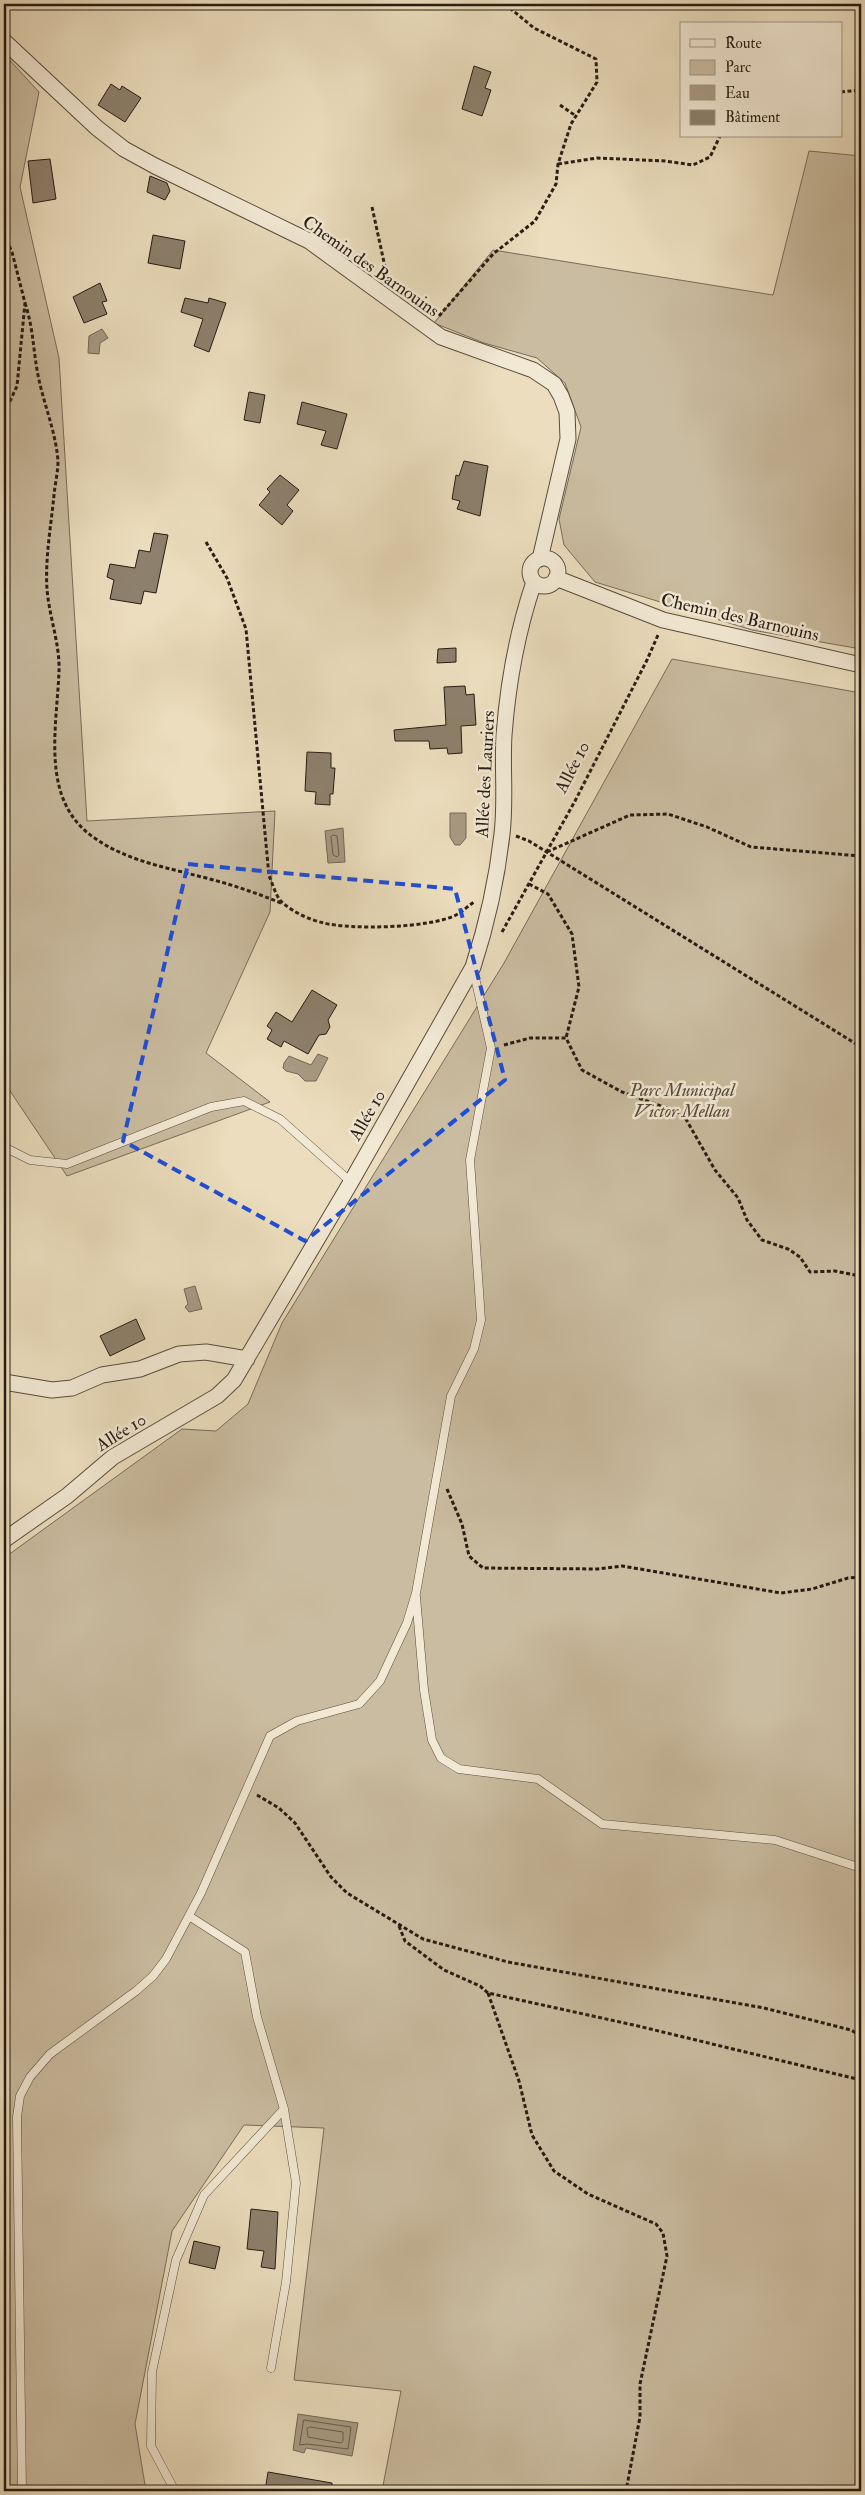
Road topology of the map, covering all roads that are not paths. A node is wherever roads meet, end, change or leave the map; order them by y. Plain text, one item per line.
1 (6, 47) edge
2 (540, 559) junction
3 (556, 578) junction
4 (534, 582) junction
5 (861, 665) edge
6 (473, 967) junction
7 (4, 1147) edge
8 (350, 1182) junction
9 (247, 1359) junction
10 (4, 1382) edge
11 (4, 1540) edge
12 (416, 1593) junction
13 (861, 1868) edge
14 (189, 1916) junction
15 (284, 2109) junction
16 (270, 2368) dead end
17 (22, 2491) edge
18 (174, 2491) edge

1 - 2 street, Chemin des Barnouins
2 - 3 street
2 - 4 street, Chemin des Barnouins
3 - 4 street
3 - 5 street, Chemin des Barnouins
4 - 6 street, Allée des Lauriers
6 - 8 street, Allée 10
6 - 12 lane
7 - 8 lane
8 - 9 street, Allée 10
9 - 10 street
9 - 11 street, Allée 10
12 - 13 lane
12 - 14 lane
14 - 15 lane
14 - 17 lane
15 - 16 lane
15 - 18 lane

